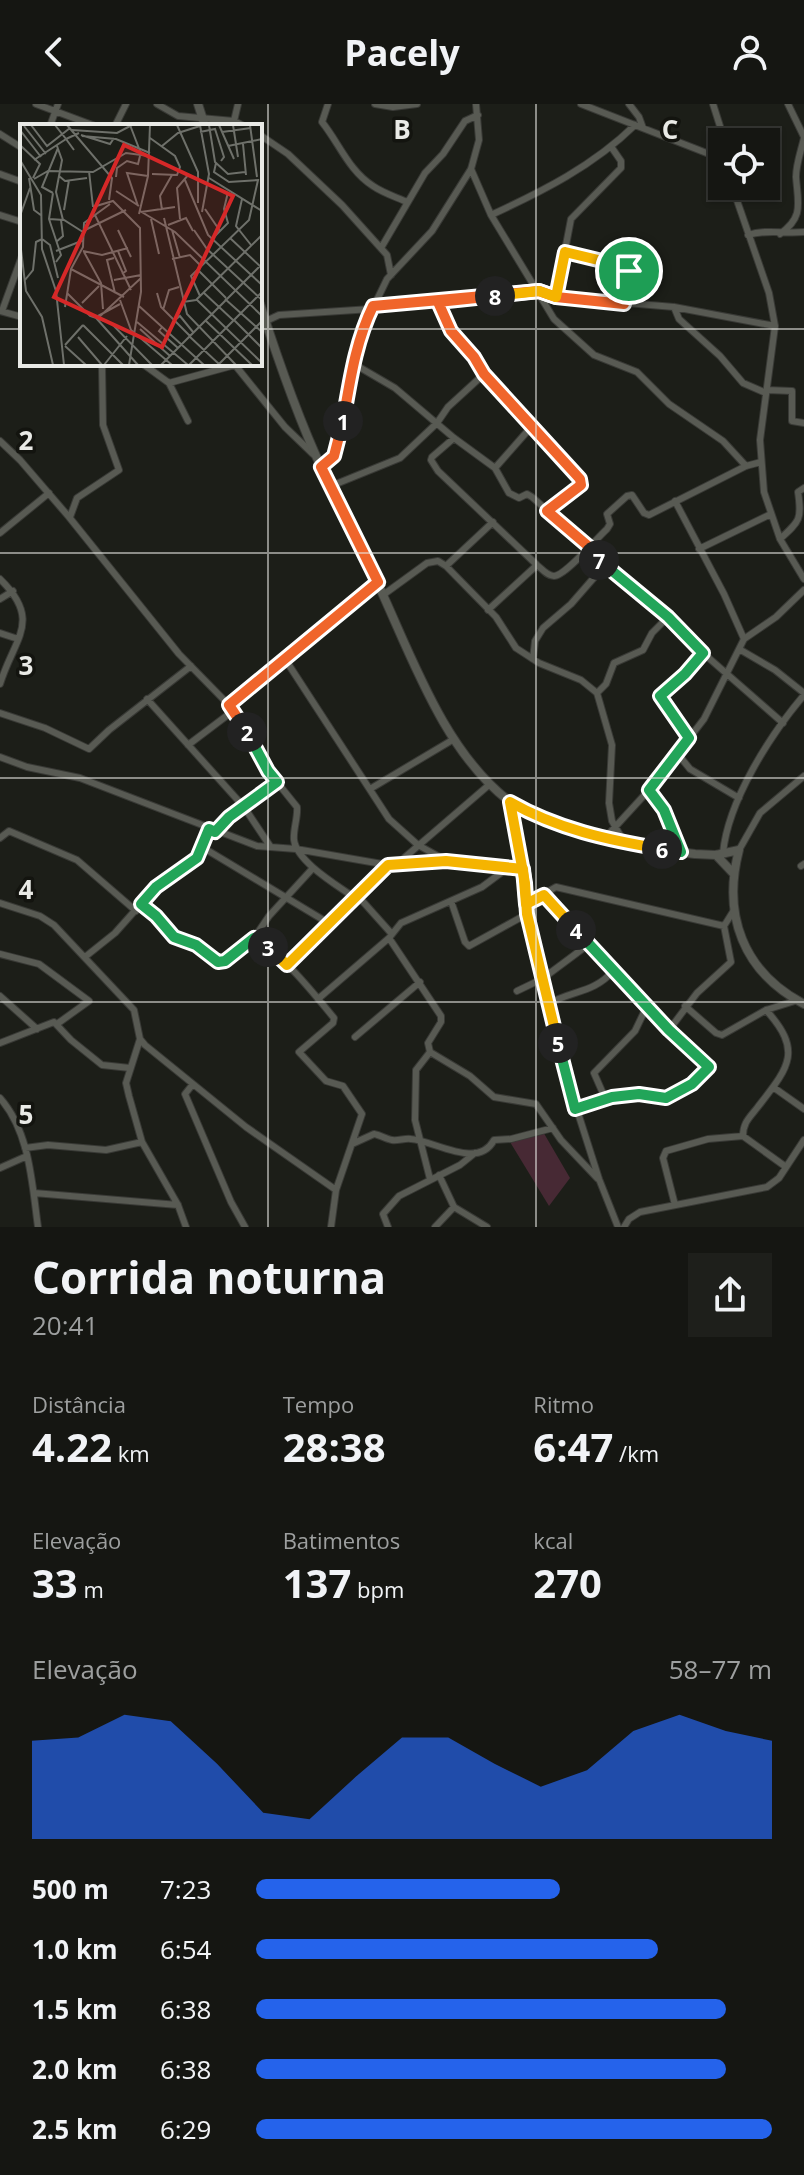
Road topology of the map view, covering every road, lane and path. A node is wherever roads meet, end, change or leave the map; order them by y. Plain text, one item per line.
1 (36, 104) edge
2 (126, 104) edge
3 (157, 104) edge
4 (198, 104) edge
5 (238, 104) edge
6 (328, 104) edge
7 (375, 104) edge
8 (417, 104) edge
9 (476, 104) edge
10 (581, 104) edge
11 (629, 104) edge
12 (713, 104) edge
13 (788, 104) edge
14 (57, 108) edge
15 (478, 115) junction
16 (234, 121) junction
17 (204, 122) edge
18 (91, 124) edge
19 (116, 124) edge
20 (240, 124) edge
21 (635, 125) junction
22 (721, 128) edge
23 (643, 129) junction
24 (0, 134) edge
25 (262, 136) edge
26 (804, 138) edge
27 (20, 147) edge
28 (612, 148) junction
29 (708, 154) edge
30 (471, 169) junction
31 (0, 174) edge
32 (20, 181) edge
33 (737, 200) edge
34 (407, 202) junction
35 (0, 215) edge
36 (491, 215) junction
37 (20, 221) edge
38 (804, 232) edge
39 (780, 234) junction
40 (748, 235) junction
41 (381, 248) junction
42 (565, 252) junction
43 (20, 261) edge
44 (391, 275) junction
45 (539, 291) junction
46 (556, 297) junction
47 (438, 302) junction
48 (624, 304) junction
49 (674, 307) junction
50 (372, 308) junction
51 (262, 310) edge
52 (1, 311) edge
53 (266, 321) junction
54 (775, 326) junction
55 (354, 364) junction
56 (102, 366) edge
57 (146, 366) edge
58 (231, 366) edge
59 (236, 366) edge
60 (484, 374) junction
61 (169, 383) junction
62 (766, 391) junction
63 (188, 421) dead end
64 (437, 423) junction
65 (804, 423) edge
66 (532, 426) junction
67 (454, 438) junction
68 (0, 441) edge
69 (317, 458) junction
70 (761, 462) junction
71 (746, 466) junction
72 (321, 467) junction
73 (495, 468) junction
74 (331, 486) junction
75 (804, 488) edge
76 (49, 493) junction
77 (675, 501) junction
78 (547, 511) junction
79 (771, 514) junction
80 (69, 517) junction
81 (493, 522) junction
82 (0, 533) edge
83 (780, 539) junction
84 (588, 546) junction
85 (699, 549) junction
86 (537, 565) junction
87 (605, 565) junction
88 (446, 566) junction
89 (0, 579) edge
90 (804, 579) edge
91 (378, 582) junction
92 (804, 590) edge
93 (13, 591) junction
94 (383, 595) junction
95 (0, 599) edge
96 (488, 610) junction
97 (668, 617) junction
98 (0, 633) edge
99 (18, 639) junction
100 (744, 639) junction
101 (739, 649) junction
102 (703, 653) junction
103 (285, 659) junction
104 (533, 659) junction
105 (191, 666) junction
106 (726, 674) junction
107 (1, 679) edge
108 (597, 693) junction
109 (804, 694) edge
110 (147, 699) junction
111 (231, 708) junction
112 (0, 713) edge
113 (783, 723) junction
114 (689, 738) junction
115 (454, 739) junction
116 (188, 745) junction
117 (677, 753) junction
118 (0, 757) edge
119 (804, 776) edge
120 (277, 782) junction
121 (490, 784) junction
122 (370, 789) junction
123 (649, 790) junction
124 (739, 798) junction
125 (510, 802) junction
126 (244, 807) junction
127 (617, 827) junction
128 (212, 830) junction
129 (0, 838) edge
130 (605, 838) junction
131 (624, 842) junction
132 (418, 845) junction
133 (202, 847) junction
134 (271, 847) junction
135 (296, 849) junction
136 (739, 850) junction
137 (681, 852) junction
138 (720, 854) junction
139 (446, 861) junction
140 (397, 864) junction
141 (388, 865) junction
142 (509, 867) junction
143 (313, 868) junction
144 (523, 869) junction
145 (733, 873) junction
146 (544, 895) junction
147 (288, 896) junction
148 (356, 897) junction
149 (451, 901) junction
150 (141, 904) junction
151 (526, 904) junction
152 (1, 906) edge
153 (734, 910) junction
154 (136, 911) junction
155 (527, 914) junction
156 (330, 924) junction
157 (724, 926) junction
158 (390, 936) junction
159 (254, 938) junction
160 (589, 944) junction
161 (0, 954) edge
162 (85, 957) junction
163 (287, 965) junction
164 (613, 971) junction
165 (542, 979) junction
166 (420, 982) junction
167 (517, 991) dead end
168 (0, 996) edge
169 (318, 999) junction
170 (801, 1002) edge
171 (548, 1004) junction
172 (647, 1006) junction
173 (685, 1006) junction
174 (766, 1010) junction
175 (57, 1024) junction
176 (37, 1029) junction
177 (669, 1030) junction
178 (355, 1037) dead end
179 (140, 1039) junction
180 (0, 1043) edge
181 (430, 1052) junction
182 (130, 1068) junction
183 (193, 1084) junction
184 (773, 1087) junction
185 (0, 1098) edge
186 (605, 1098) junction
187 (575, 1109) junction
188 (804, 1109) edge
189 (553, 1128) junction
190 (743, 1136) junction
191 (804, 1140) edge
192 (419, 1141) junction
193 (142, 1142) junction
194 (352, 1144) junction
195 (26, 1152) junction
196 (475, 1153) junction
197 (592, 1156) junction
198 (583, 1161) junction
199 (786, 1167) junction
200 (0, 1168) edge
201 (439, 1175) junction
202 (430, 1179) junction
203 (599, 1179) junction
204 (336, 1190) junction
205 (34, 1193) junction
206 (178, 1205) junction
207 (675, 1205) junction
208 (454, 1207) junction
209 (38, 1227) edge
210 (186, 1227) edge
211 (245, 1227) edge
212 (331, 1227) edge
213 (388, 1227) edge
214 (435, 1227) edge
215 (487, 1227) edge
216 (621, 1227) edge

1 - 14 street
2 - 19 street
3 - 17 street
4 - 17 street
5 - 16 street
6 - 34 street
7 - 8 street
9 - 15 street
10 - 21 street
11 - 23 street
12 - 22 street
13 - 26 street
14 - 18 street
15 - 30 street
15 - 34 street
16 - 17 street
16 - 20 street
21 - 23 street
21 - 28 street
23 - 29 street
24 - 27 street
25 - 41 street
26 - 39 street
28 - 36 street
28 - 42 street
30 - 36 street
30 - 44 street
31 - 32 street
33 - 40 street
34 - 41 street
35 - 37 street
36 - 45 street
38 - 39 street
39 - 40 street
40 - 54 street
41 - 44 street
42 - 46 street
42 - 48 street
43 - 52 street
44 - 50 street
45 - 46 street
45 - 47 street
45 - 71 street
46 - 48 street
47 - 50 street
47 - 60 street
48 - 49 street
49 - 54 street
49 - 62 street
50 - 53 street
50 - 55 street
51 - 53 street
53 - 69 street
54 - 62 street
55 - 64 street
55 - 72 street
56 - 80 street
57 - 61 street
58 - 61 street
59 - 69 street
60 - 64 street
60 - 66 street
61 - 63 street
62 - 65 street
62 - 70 street
64 - 67 street
64 - 74 street
66 - 73 street
66 - 78 street
67 - 73 street
67 - 81 street
68 - 76 street
69 - 72 street
70 - 71 street
70 - 79 street
71 - 77 street
72 - 74 street
73 - 78 street
74 - 91 street
75 - 83 street
76 - 80 street
76 - 82 street
77 - 84 street
77 - 85 street
78 - 84 street
79 - 83 street
79 - 85 street
80 - 105 street
81 - 86 street
81 - 88 street
83 - 90 street
84 - 86 street
84 - 87 street
85 - 100 street
86 - 96 street
87 - 97 street
87 - 104 street
88 - 94 street
88 - 96 street
89 - 93 street
91 - 94 street
91 - 103 street
92 - 100 street
93 - 95 street
93 - 99 street
94 - 115 street
96 - 104 street
97 - 102 street
97 - 108 street
98 - 99 street
99 - 107 street
100 - 101 street
101 - 106 street
101 - 109 street
102 - 106 street
102 - 114 street
103 - 111 street
103 - 122 street
104 - 108 street
105 - 110 street
105 - 111 street
106 - 113 street
106 - 114 street
108 - 127 street
109 - 113 street
110 - 112 street
110 - 116 street
111 - 116 street
111 - 120 street
113 - 124 street
114 - 117 street
115 - 121 street
115 - 122 street
116 - 126 street
117 - 123 street
117 - 124 street
118 - 128 street
119 - 136 street
120 - 126 street
120 - 135 street
121 - 125 street
121 - 132 street
122 - 132 street
123 - 127 street
123 - 137 street
124 - 138 street
125 - 130 street
125 - 144 street
126 - 128 street
126 - 134 street
127 - 130 street
127 - 131 street
128 - 133 street
128 - 134 street
129 - 154 street
130 - 131 street
131 - 137 street
132 - 139 street
132 - 140 street
133 - 147 street
133 - 150 street
134 - 135 street
135 - 141 street
135 - 143 street
136 - 138 street
136 - 145 street
137 - 138 street
138 - 145 street
139 - 140 street
139 - 142 street
140 - 141 street
141 - 148 street
142 - 144 street
142 - 149 street
143 - 147 street
143 - 148 street
144 - 151 street
145 - 153 street
146 - 151 street
146 - 157 street
146 - 160 street
147 - 156 street
147 - 159 street
148 - 156 street
148 - 158 street
149 - 155 street
149 - 158 street
150 - 154 street
150 - 159 street
151 - 155 street
152 - 162 street
153 - 157 street
153 - 170 street
154 - 162 street
155 - 165 street
156 - 163 street
157 - 173 street
158 - 166 street
158 - 169 street
159 - 163 street
160 - 164 street
160 - 165 street
161 - 175 street
162 - 179 street
163 - 169 street
164 - 171 street
164 - 172 street
165 - 167 street
165 - 171 street
166 - 178 street
166 - 181 street
168 - 176 street
169 - 194 street
170 - 174 street
171 - 187 street
172 - 177 street
172 - 186 street
173 - 174 street
173 - 177 street
174 - 184 street
175 - 176 street
175 - 182 street
176 - 180 street
177 - 186 street
179 - 182 street
179 - 183 street
181 - 189 street
181 - 192 street
182 - 193 street
183 - 204 street
183 - 211 street
184 - 188 street
184 - 190 street
185 - 195 street
186 - 187 street
187 - 197 street
189 - 196 street
189 - 198 street
190 - 199 street
190 - 207 street
191 - 199 street
192 - 194 street
192 - 196 street
192 - 202 street
193 - 195 street
193 - 206 street
194 - 204 street
195 - 200 street
195 - 205 street
196 - 201 street
197 - 198 street
197 - 203 street
198 - 203 street
199 - 207 street
201 - 202 street
201 - 208 street
202 - 213 street
203 - 216 street
204 - 212 street
205 - 206 street
205 - 209 street
206 - 210 street
207 - 216 street
208 - 214 street
208 - 215 street

